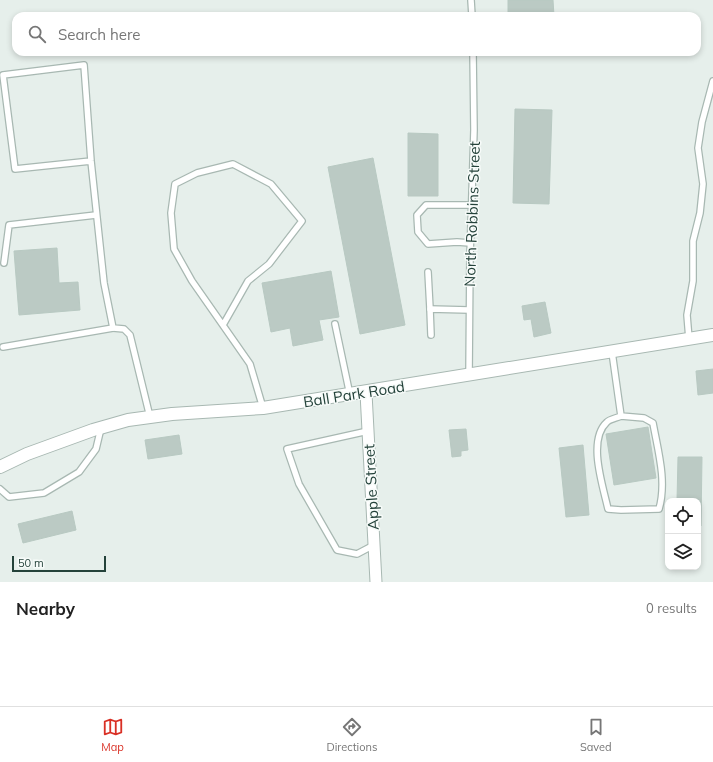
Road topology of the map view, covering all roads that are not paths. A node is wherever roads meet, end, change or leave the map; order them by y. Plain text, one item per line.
1 (471, 0) edge
2 (472, 12) edge
3 (473, 56) edge
4 (713, 81) edge
5 (91, 161) junction
6 (472, 205) junction
7 (96, 215) junction
8 (470, 243) junction
9 (4, 263) dead end
10 (428, 272) dead end
11 (430, 308) junction
12 (469, 310) junction
13 (336, 324) dead end
14 (223, 325) junction
15 (113, 328) junction
16 (431, 335) dead end
17 (713, 335) edge
18 (689, 339) junction
19 (3, 347) dead end
20 (612, 351) junction
21 (469, 376) junction
22 (366, 393) junction
23 (350, 395) junction
24 (263, 408) junction
25 (621, 416) junction
26 (150, 417) junction
27 (101, 428) junction
28 (368, 431) junction
29 (0, 467) edge
30 (0, 489) edge
31 (374, 546) junction
32 (376, 582) edge

1 - 2 lane
3 - 6 lane, North Robbins Street
4 - 18 lane
5 - 5 lane
5 - 7 lane
6 - 8 lane, North Robbins Street
6 - 8 lane
7 - 9 lane
7 - 15 lane
8 - 12 lane, North Robbins Street
10 - 11 lane
11 - 12 lane
11 - 16 lane
12 - 21 lane, North Robbins Street
13 - 23 lane
14 - 14 lane
14 - 24 lane
15 - 19 lane
15 - 26 lane
17 - 18 street, Ball Park Road
18 - 20 street, Ball Park Road
20 - 21 street, Ball Park Road
20 - 25 lane
21 - 22 street, Ball Park Road
22 - 23 street, Ball Park Road
22 - 28 street, Apple Street
23 - 24 street, Ball Park Road
24 - 26 street, Ball Park Road
25 - 25 lane
26 - 27 street, Ball Park Road
27 - 29 street, Ball Park Road
27 - 30 lane
28 - 31 street, Apple Street
28 - 31 lane
31 - 32 street, Apple Street

